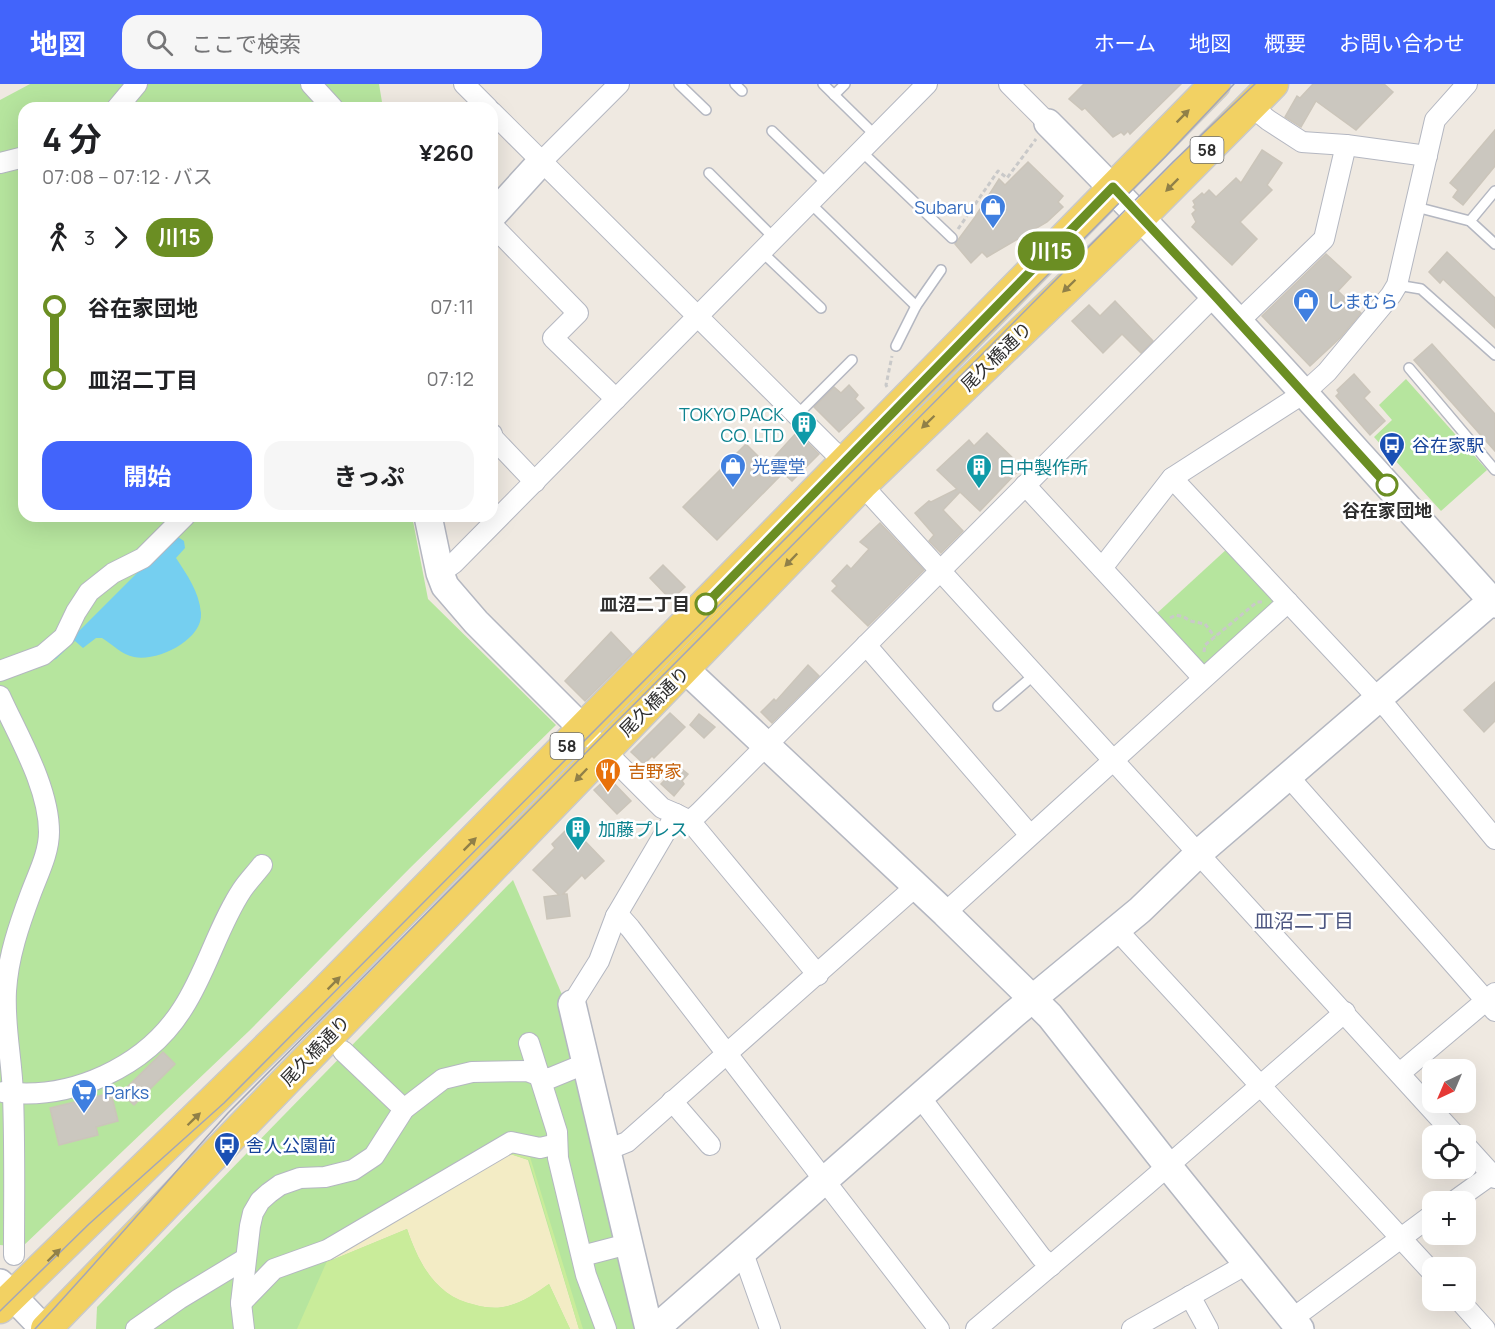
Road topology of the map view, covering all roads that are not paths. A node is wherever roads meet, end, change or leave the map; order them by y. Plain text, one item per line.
1 (137, 84) edge
2 (311, 84) edge
3 (464, 84) edge
4 (619, 84) edge
5 (679, 84) edge
6 (823, 84) edge
7 (845, 84) edge
8 (1009, 84) edge
9 (1215, 84) edge
10 (1273, 84) edge
11 (1467, 84) edge
12 (919, 86) edge
13 (834, 95) junction
14 (122, 102) edge
15 (328, 102) edge
16 (479, 102) edge
17 (1251, 106) junction
18 (706, 110) dead end
19 (498, 121) edge
20 (1048, 123) joint
21 (772, 131) dead end
22 (876, 136) junction
23 (1346, 145) junction
24 (861, 151) junction
25 (1427, 156) junction
26 (18, 158) edge
27 (542, 161) junction
28 (0, 163) edge
29 (709, 173) dead end
30 (828, 184) junction
31 (1113, 187) junction
32 (1495, 192) edge
33 (810, 203) junction
34 (1416, 207) junction
35 (498, 210) edge
36 (1141, 217) junction
37 (1470, 221) junction
38 (498, 222) edge
39 (952, 238) road end
40 (1495, 244) edge
41 (769, 246) junction
42 (941, 270) dead end
43 (1396, 285) junction
44 (1215, 296) junction
45 (916, 306) junction
46 (820, 308) dead end
47 (698, 315) junction
48 (1238, 322) junction
49 (896, 346) road end
50 (1495, 355) edge
51 (852, 360) dead end
52 (1409, 368) dead end
53 (1304, 393) junction
54 (616, 399) junction
55 (798, 414) junction
56 (498, 443) edge
57 (1495, 470) edge
58 (854, 474) junction
59 (1172, 478) junction
60 (535, 482) junction
61 (1025, 485) junction
62 (498, 519) edge
63 (179, 522) edge
64 (429, 522) edge
65 (495, 522) edge
66 (1102, 568) junction
67 (940, 570) junction
68 (440, 573) junction
69 (1494, 601) edge
70 (1288, 602) junction
71 (866, 645) junction
72 (686, 670) junction
73 (0, 671) edge
74 (1034, 675) junction
75 (1203, 678) junction
76 (1377, 698) junction
77 (3, 702) edge
78 (998, 706) dead end
79 (583, 729) junction
80 (766, 746) junction
81 (604, 751) junction
82 (1113, 760) junction
83 (1288, 776) junction
84 (683, 817) junction
85 (1030, 835) junction
86 (1495, 839) edge
87 (1199, 853) junction
88 (262, 865) dead end
89 (917, 887) junction
90 (945, 913) junction
91 (616, 916) junction
92 (1117, 930) junction
93 (818, 975) junction
94 (1032, 999) junction
95 (1492, 1002) edge
96 (572, 1004) joint
97 (1345, 1012) junction
98 (529, 1043) dead end
99 (343, 1051) dead end
100 (727, 1053) junction
101 (587, 1063) junction
102 (1400, 1073) junction
103 (539, 1076) junction
104 (1260, 1086) junction
105 (7, 1092) edge
106 (920, 1097) junction
107 (672, 1101) junction
108 (404, 1109) junction
109 (1446, 1125) edge
110 (557, 1144) junction
111 (710, 1145) dead end
112 (607, 1150) junction
113 (1476, 1157) edge
114 (1168, 1166) junction
115 (1493, 1176) edge
116 (825, 1180) junction
117 (1470, 1191) edge
118 (1422, 1222) edge
119 (1400, 1238) junction
120 (628, 1244) junction
121 (743, 1253) junction
122 (14, 1255) dead end
123 (582, 1256) junction
124 (245, 1259) junction
125 (1422, 1261) edge
126 (1247, 1264) junction
127 (1051, 1266) junction
128 (4, 1296) edge
129 (1190, 1296) junction
130 (241, 1303) junction
131 (1469, 1311) edge
132 (1296, 1324) edge
133 (981, 1327) edge
134 (45, 1329) edge
135 (136, 1329) edge
136 (244, 1329) edge
137 (606, 1329) edge
138 (649, 1329) edge
139 (655, 1329) edge
140 (770, 1329) edge
141 (939, 1329) edge
142 (1132, 1329) edge
143 (1208, 1329) edge
144 (1485, 1329) edge

1 - 14 street
2 - 15 street
3 - 16 street
4 - 27 street
5 - 18 lane
6 - 13 lane
7 - 13 lane
8 - 20 street
31 -> 9 main road, 尾久橋通り / 58
10 - 17 main road, 尾久橋通り / 58
11 - 25 street
12 - 22 street
13 - 22 lane
17 - 23 street
17 -> 36 main road, 尾久橋通り / 58
19 - 27 street
20 - 31 street
21 - 30 lane
22 - 24 street
23 - 25 street
23 - 48 street
24 - 30 street
24 - 39 lane
25 - 34 street
26 - 28 street
27 - 35 street
27 - 47 street
29 - 41 lane
30 - 33 street
31 - 36 street
31 - 58 main road, 尾久橋通り / 58
32 - 37 lane
33 - 41 street
33 - 45 lane
34 - 37 lane
34 - 43 street
36 - 44 street
36 -> 58 main road, 尾久橋通り / 58
37 - 40 lane
38 - 54 street
41 - 46 lane
41 - 47 street
42 - 45 lane
43 - 50 lane
43 - 53 street
44 - 48 street
44 - 61 street
45 - 49 lane
47 - 54 street
47 - 55 street
48 - 53 street
51 - 55 lane
52 - 57 lane
53 - 59 street
53 - 69 street
54 - 60 street
55 - 58 street
56 - 60 street
58 - 67 street
58 -> 72 main road, 尾久橋通り / 58
58 - 79 main road, 尾久橋通り / 58
59 - 66 street
59 - 70 street
60 - 62 street
61 - 66 street
61 - 67 street
63 - 73 street
64 - 68 street
65 - 68 street
66 - 75 street
67 - 71 street
67 - 74 street
68 - 79 street
69 - 76 street
70 - 75 street
70 - 76 street
71 - 80 street
71 - 85 street
72 - 80 street
72 - 81 main road, 尾久橋通り / 58
74 - 78 lane
74 - 82 street
75 - 82 street
76 - 83 street
76 - 86 street
77 - 105 street
79 - 81 street
128 -> 79 main road, 尾久橋通り / 58
80 - 84 street
80 - 89 street
81 - 84 street
81 -> 134 main road, 尾久橋通り / 58
82 - 85 street
82 - 87 street
83 - 87 street
83 - 95 street
84 - 91 street
84 - 93 street
85 - 90 street
87 - 92 street
87 - 97 street
88 - 105 street
89 - 90 street
89 - 93 street
90 - 94 street
91 - 96 street
91 - 100 street
92 - 94 street
92 - 104 street
93 - 100 street
94 - 106 street
94 - 114 street
95 - 102 street
96 - 101 street
97 - 102 street
97 - 104 street
98 - 103 street
99 - 108 street
100 - 107 street
100 - 116 street
101 - 103 street
101 - 112 street
102 - 109 street
103 - 108 street
103 - 110 street
104 - 114 street
104 - 119 street
105 - 122 street
106 - 116 street
106 - 127 street
107 - 111 street
107 - 112 street
108 - 124 street
110 - 123 street
110 - 130 street
112 - 120 street
113 - 115 street
114 - 126 street
114 - 127 street
115 - 117 street
116 - 121 street
116 - 141 street
118 - 119 street
119 - 125 street
119 - 132 street
120 - 123 street
120 - 138 street
121 - 139 street
121 - 140 street
123 - 137 street
124 - 130 street
124 - 135 street
126 - 129 street
126 - 132 street
127 - 133 street
128 - 134 street
129 - 142 street
129 - 143 street
130 - 136 street
131 - 144 street

